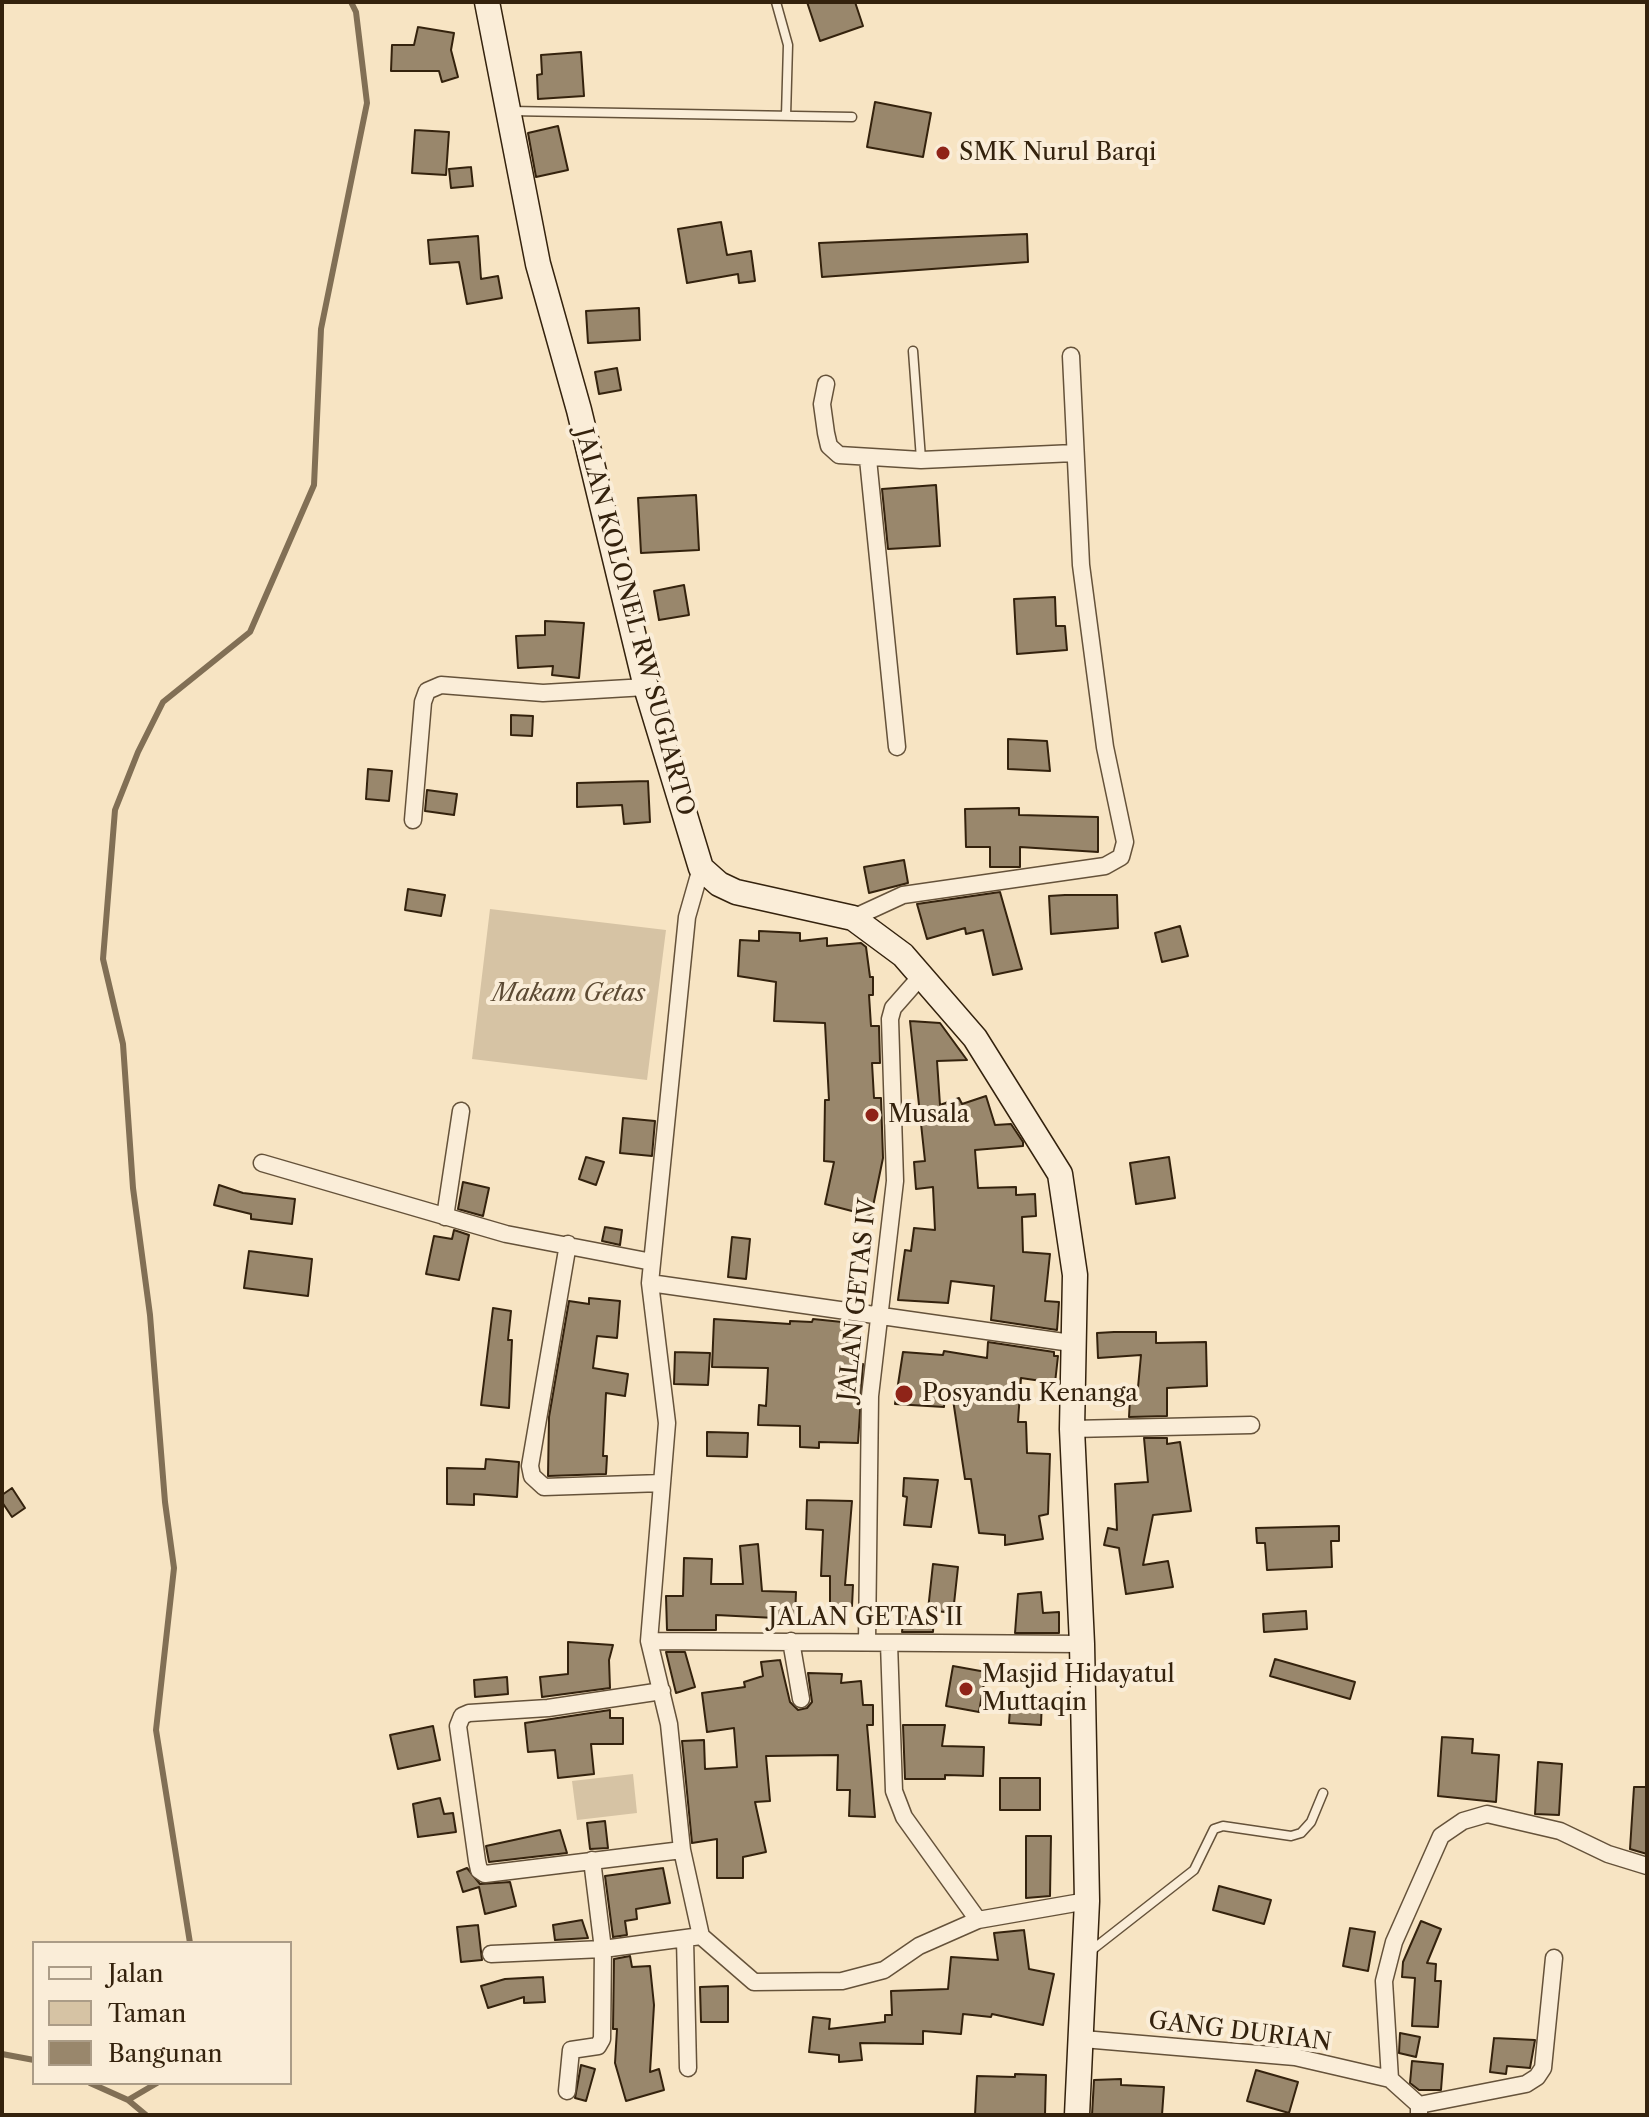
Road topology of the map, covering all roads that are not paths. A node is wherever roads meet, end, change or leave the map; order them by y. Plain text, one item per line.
1 (487, 2) edge
2 (776, 2) edge
3 (509, 111) junction
4 (786, 116) junction
5 (852, 117) dead end
6 (913, 351) dead end
7 (1071, 356) dead end
8 (826, 384) dead end
9 (1074, 453) junction
10 (868, 459) junction
11 (921, 460) junction
12 (646, 687) junction
13 (897, 747) dead end
14 (413, 820) dead end
15 (701, 868) junction
16 (853, 918) junction
17 (922, 975) junction
18 (461, 1111) dead end
19 (262, 1163) dead end
20 (445, 1217) junction
21 (568, 1244) junction
22 (652, 1262) junction
23 (650, 1283) junction
24 (881, 1315) junction
25 (1071, 1343) junction
26 (1251, 1425) dead end
27 (1072, 1429) junction
28 (662, 1483) junction
29 (649, 1641) junction
30 (791, 1641) junction
31 (867, 1642) junction
32 (889, 1643) junction
33 (1082, 1644) junction
34 (662, 1691) junction
35 (801, 1699) dead end
36 (1323, 1793) dead end
37 (682, 1850) junction
38 (592, 1860) junction
39 (1647, 1866) edge
40 (1087, 1901) junction
41 (978, 1920) junction
42 (693, 1938) junction
43 (603, 1949) junction
44 (491, 1954) dead end
45 (1085, 1955) junction
46 (1554, 1958) dead end
47 (1083, 2039) junction
48 (688, 2068) dead end
49 (1390, 2079) junction
50 (567, 2091) dead end
51 (1419, 2110) edge
52 (1077, 2115) edge

1 - 3 main road, JALAN KOLONEL RW SUGIARTO
2 - 4 lane
3 - 4 lane
3 - 12 main road, JALAN KOLONEL RW SUGIARTO
4 - 5 lane
6 - 11 lane
7 - 9 street
8 - 10 street
9 - 11 street
9 - 16 street
10 - 11 street
10 - 13 street
12 - 14 street
12 - 15 main road, JALAN KOLONEL RW SUGIARTO
15 - 16 main road
15 - 22 street
16 - 17 main road
17 - 24 street, JALAN GETAS IV
17 - 25 main road
18 - 20 street
19 - 20 street
20 - 21 street
21 - 22 street
21 - 28 street
22 - 23 street
23 - 24 street
23 - 28 street
24 - 25 street
24 - 31 street, JALAN GETAS IV
25 - 27 main road
26 - 27 street
27 - 33 main road
28 - 29 street
29 - 30 street, JALAN GETAS II
29 - 34 street
30 - 31 street, JALAN GETAS II
30 - 35 street
31 - 32 street, JALAN GETAS II
32 - 33 street, JALAN GETAS II
32 - 41 street
33 - 40 main road
34 - 37 street
34 - 38 street
36 - 45 lane
37 - 38 street
37 - 42 street
38 - 43 street
39 - 49 street
40 - 41 street
40 - 45 main road
41 - 42 street
42 - 43 street
42 - 48 street
43 - 44 street
43 - 50 street
45 - 47 main road
46 - 51 street
47 - 49 street, GANG DURIAN
47 - 52 main road
49 - 51 street, GANG DURIAN

